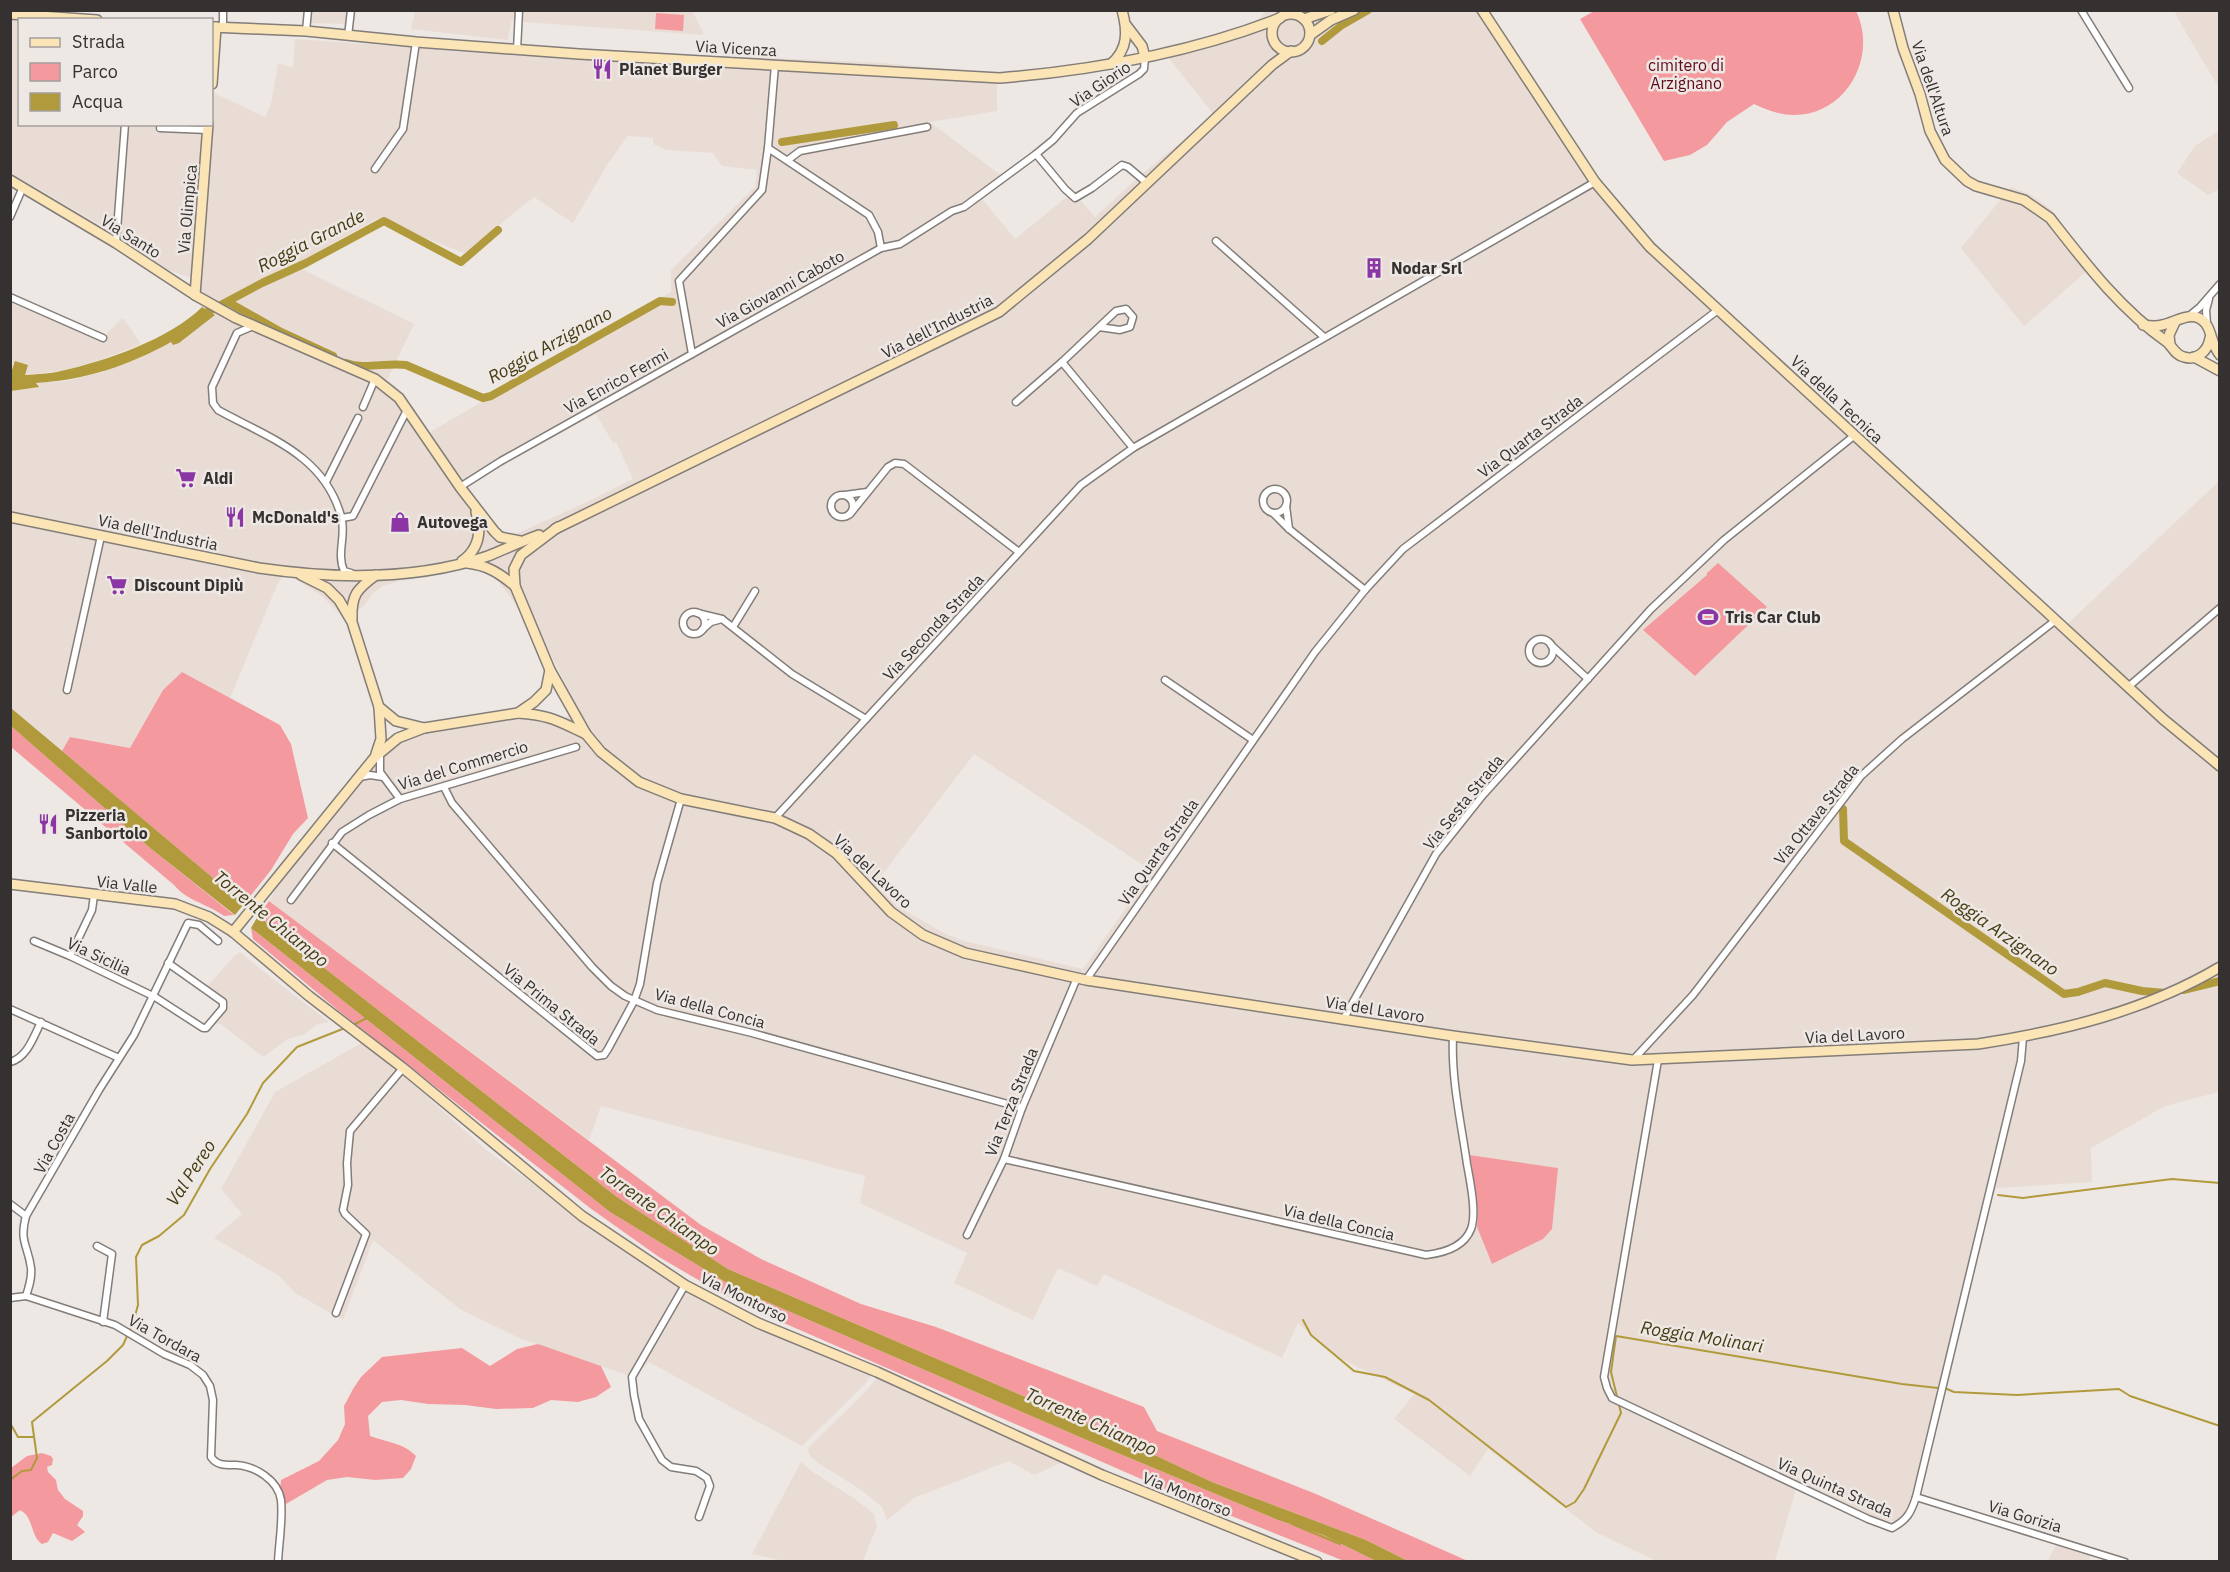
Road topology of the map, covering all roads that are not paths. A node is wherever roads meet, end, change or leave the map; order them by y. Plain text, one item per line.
1 (223, 10) edge
2 (308, 10) edge
3 (351, 10) edge
4 (519, 10) edge
5 (1122, 10) edge
6 (1331, 10) edge
7 (1354, 10) edge
8 (1482, 10) edge
9 (1893, 10) edge
10 (2081, 10) edge
11 (10, 14) edge
12 (83, 14) edge
13 (1280, 18) junction
14 (1304, 19) junction
15 (1126, 25) junction
16 (217, 27) edge
17 (306, 32) junction
18 (1245, 32) junction
19 (1310, 35) junction
20 (348, 36) junction
21 (416, 42) junction
22 (1276, 43) junction
23 (1125, 47) junction
24 (517, 50) junction
25 (1291, 51) junction
26 (1145, 57) junction
27 (1130, 60) junction
28 (213, 62) edge
29 (775, 64) junction
30 (1111, 64) junction
31 (1272, 65) junction
32 (2129, 88) dead end
33 (125, 126) edge
34 (160, 128) dead end
35 (208, 128) edge
36 (927, 128) dead end
37 (768, 148) junction
38 (1036, 154) junction
39 (788, 160) junction
40 (375, 169) dead end
41 (10, 180) edge
42 (1595, 182) junction
43 (1147, 183) junction
44 (23, 187) junction
45 (964, 207) joint
46 (10, 217) edge
47 (1216, 241) dead end
48 (116, 243) junction
49 (881, 248) junction
50 (2220, 284) edge
51 (195, 295) junction
52 (2210, 296) junction
53 (10, 297) edge
54 (1718, 310) junction
55 (2188, 316) junction
56 (236, 318) junction
57 (2175, 322) junction
58 (2143, 325) junction
59 (254, 326) junction
60 (2207, 326) junction
61 (1099, 327) junction
62 (237, 333) junction
63 (1324, 337) junction
64 (103, 338) dead end
65 (2210, 338) junction
66 (2170, 345) junction
67 (692, 354) junction
68 (2220, 355) edge
69 (2194, 357) junction
70 (1062, 362) junction
71 (2220, 371) edge
72 (375, 379) junction
73 (1016, 402) dead end
74 (363, 407) dead end
75 (407, 411) junction
76 (358, 418) dead end
77 (1855, 435) junction
78 (1133, 448) junction
79 (326, 482) junction
80 (460, 487) junction
81 (868, 492) junction
82 (843, 495) junction
83 (1286, 506) junction
84 (475, 507) junction
85 (1273, 513) junction
86 (850, 514) junction
87 (10, 517) edge
88 (342, 518) junction
89 (558, 527) junction
90 (1289, 529) junction
91 (101, 536) junction
92 (524, 541) junction
93 (1019, 552) junction
94 (459, 563) junction
95 (299, 574) junction
96 (360, 575) junction
97 (376, 575) junction
98 (515, 586) junction
99 (1365, 590) junction
100 (756, 591) dead end
101 (2220, 608) edge
102 (697, 613) junction
103 (722, 619) junction
104 (2056, 620) junction
105 (352, 622) junction
106 (733, 627) junction
107 (701, 630) junction
108 (1551, 645) junction
109 (1565, 658) junction
110 (1546, 662) junction
111 (550, 670) junction
112 (1588, 679) junction
113 (1165, 680) dead end
114 (2128, 687) junction
115 (67, 690) dead end
116 (379, 707) junction
117 (518, 713) junction
118 (866, 719) junction
119 (424, 728) junction
120 (586, 734) junction
121 (1253, 740) junction
122 (576, 747) dead end
123 (377, 755) junction
124 (2220, 766) edge
125 (357, 777) junction
126 (383, 777) junction
127 (444, 787) junction
128 (400, 799) junction
129 (681, 799) junction
130 (775, 818) junction
131 (332, 843) junction
132 (10, 884) edge
133 (94, 895) junction
134 (291, 900) dead end
135 (233, 932) junction
136 (34, 941) dead end
137 (218, 941) dead end
138 (70, 956) junction
139 (168, 963) junction
140 (2220, 967) edge
141 (1082, 979) junction
142 (152, 996) junction
143 (634, 1001) junction
144 (10, 1009) edge
145 (1343, 1020) junction
146 (41, 1022) junction
147 (1453, 1036) junction
148 (2023, 1037) junction
149 (119, 1058) junction
150 (1632, 1060) junction
151 (1658, 1060) junction
152 (10, 1062) edge
153 (402, 1068) junction
154 (1022, 1108) junction
155 (1004, 1159) junction
156 (10, 1204) edge
157 (27, 1216) junction
158 (967, 1235) dead end
159 (97, 1246) dead end
160 (685, 1285) junction
161 (26, 1296) junction
162 (10, 1298) edge
163 (336, 1313) dead end
164 (103, 1322) junction
165 (1916, 1497) junction
166 (699, 1517) dead end
167 (278, 1562) edge
168 (1317, 1562) edge
169 (2125, 1562) edge

1 - 16 street
2 - 17 street
3 - 20 street
4 - 24 street
5 - 15 street
6 - 14 street, Via Vicenza
7 - 19 street
8 - 42 street, Via della Tecnica
9 - 58 street, Via dell'Altura
10 - 32 street
11 - 12 street
13 - 14 street, Via Vicenza
13 - 18 street, Via Vicenza
13 - 22 street
14 - 19 street
15 - 23 street
15 - 26 street
16 - 17 street, Via Vicenza
16 - 28 street
17 - 20 street, Via Vicenza
18 - 22 street, Via Vicenza
18 - 26 street, Via Vicenza
19 - 25 street
20 - 21 street, Via Vicenza
21 - 24 street, Via Vicenza
21 - 40 street
22 - 25 street, Via Vicenza
22 - 31 street
23 - 27 street
23 - 30 street
24 - 29 street, Via Vicenza
25 - 31 street, Via dell'Industria
26 - 27 street, Via Vicenza
26 - 38 street, Via Giorio
27 - 30 street, Via Vicenza
29 - 30 street, Via Vicenza
29 - 37 street, Via Enrico Fermi
31 - 43 street, Via dell'Industria
33 - 48 street
34 - 35 street
35 - 51 street, Via Olimpica
36 - 39 street
37 - 39 street
37 - 67 street, Via Enrico Fermi
38 - 43 street
38 - 45 street, Via Giorio
39 - 49 street
41 - 44 street, Via Santo
42 - 54 street, Via della Tecnica
42 - 63 street, Via Seconda Strada
43 - 89 street, Via dell'Industria
44 - 46 street
44 - 48 street, Via Santo
45 - 49 street, Via Giovanni Caboto
47 - 63 street
48 - 51 street, Via Santo
49 - 67 street, Via Giovanni Caboto
50 - 52 street
51 - 56 street, Via Santo
52 - 55 street
52 - 60 street
53 - 64 street
54 - 77 street, Via della Tecnica
54 - 99 street, Via Quarta Strada
55 - 57 street
55 - 60 street
56 - 59 street, Via Santo
56 - 62 street
57 - 58 street
57 - 66 street
58 - 66 street, Via dell'Altura
59 - 62 street
59 - 72 street, Via Santo
60 - 65 street
61 - 61 street
61 - 70 street
62 - 79 street
63 - 78 street, Via Seconda Strada
65 - 68 street
65 - 69 street
66 - 69 street, Via dell'Altura
67 - 80 street, Via Enrico Fermi
69 - 71 street, Via dell'Altura
70 - 73 street
70 - 78 street
72 - 74 street
72 - 75 street, Via Santo
75 - 80 street, Via Santo
75 - 88 street
76 - 79 street
77 - 104 street, Via della Tecnica
77 - 112 street, Via Sesta Strada
78 - 93 street, Via Seconda Strada
79 - 88 street
80 - 84 street, Via Santo
81 - 82 street
81 - 86 street
81 - 93 street
82 - 86 street
82 - 86 street
83 - 85 street
83 - 85 street
83 - 90 street
84 - 92 street, Via Santo
84 - 94 street
85 - 90 street
87 - 91 street, Via dell'Industria
88 - 96 street
89 - 92 street, Via dell'Industria
89 - 98 street, Via dell'Industria
90 - 99 street
91 - 95 street, Via dell'Industria
91 - 115 street
92 - 94 street, Via dell'Industria
93 - 118 street, Via Seconda Strada
94 - 97 street, Via dell'Industria
94 - 98 street, Via dell'Industria
95 - 96 street, Via dell'Industria
95 - 105 street, Via dell'Industria
96 - 97 street, Via dell'Industria
97 - 105 street, Via dell'Industria
98 - 111 street
99 - 121 street, Via Quarta Strada
100 - 106 street
101 - 114 street
102 - 103 street
102 - 107 street
102 - 107 street
103 - 106 street
103 - 107 street
104 - 114 street, Via della Tecnica
104 - 150 street, Via Ottava Strada
105 - 116 street, Via dell'Industria
106 - 118 street
108 - 109 street
108 - 110 street
108 - 110 street
109 - 110 street
109 - 112 street
111 - 117 street
111 - 120 street, Via del Lavoro
112 - 145 street, Via Sesta Strada
113 - 121 street
114 - 124 street, Via della Tecnica
116 - 119 street
116 - 123 street, Via dell'Industria
117 - 119 street
117 - 120 street, Via del Lavoro
118 - 130 street, Via Seconda Strada
119 - 123 street
120 - 129 street, Via del Lavoro
121 - 141 street, Via Quarta Strada
122 - 127 street, Via del Commercio
123 - 125 street
123 - 126 street
125 - 126 street
125 - 135 street
126 - 128 street
127 - 128 street, Via del Commercio
127 - 143 street, Via della Concia
128 - 131 street, Via del Commercio
129 - 130 street, Via del Lavoro
129 - 143 street, Via Prima Strada
130 - 141 street, Via del Lavoro
131 - 134 street, Via del Commercio
131 - 143 street, Via Prima Strada
132 - 133 street, Via Valle
133 - 135 street, Via Valle
133 - 138 street
135 - 153 street, Via Montorso
136 - 138 street, Via Sicilia
137 - 139 street, Via Costa
138 - 142 street, Via Sicilia
139 - 142 street, Via Costa
139 - 142 street
140 - 148 street, Via del Lavoro
141 - 145 street, Via del Lavoro
141 - 154 street, Via Terza Strada
142 - 149 street, Via Costa
143 - 154 street, Via della Concia
144 - 146 street
145 - 147 street, Via del Lavoro
146 - 149 street
146 - 152 street
147 - 150 street, Via del Lavoro
147 - 155 street, Via della Concia
148 - 151 street, Via del Lavoro
148 - 165 street, Via Quinta Strada
149 - 157 street, Via Costa
150 - 151 street, Via del Lavoro
151 - 165 street, Via Quinta Strada
153 - 160 street, Via Montorso
153 - 163 street
154 - 155 street, Via Terza Strada
155 - 158 street, Via Terza Strada
156 - 157 street
157 - 161 street, Via Costa
159 - 164 street
160 - 166 street
160 - 168 street, Via Montorso
161 - 162 street
161 - 164 street, Via Tordara
164 - 167 street, Via Tordara
165 - 169 street, Via Gorizia

